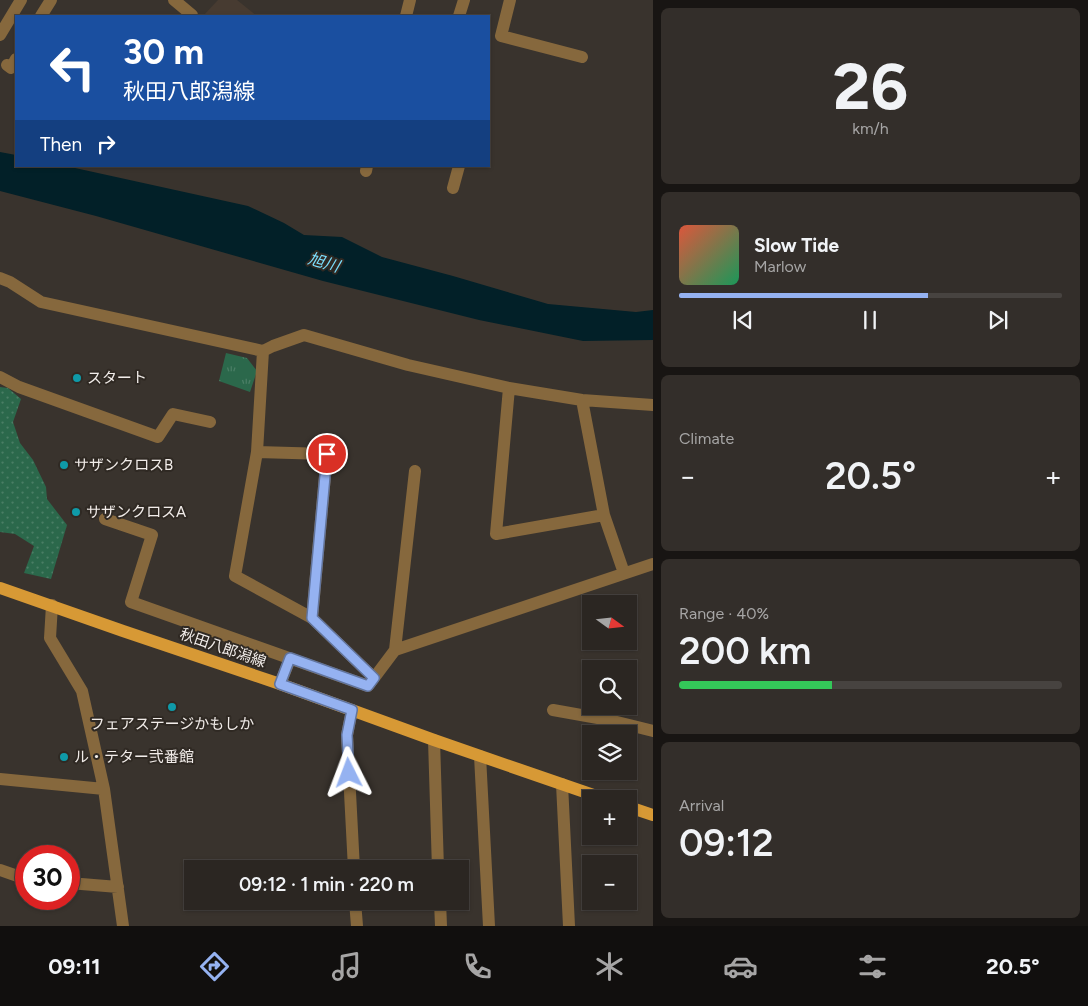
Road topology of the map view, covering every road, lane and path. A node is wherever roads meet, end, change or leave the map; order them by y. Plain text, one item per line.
1 (21, 0) edge
2 (51, 0) edge
3 (174, 0) edge
4 (410, 0) edge
5 (464, 0) edge
6 (510, 0) edge
7 (42, 15) edge
8 (192, 15) edge
9 (406, 15) edge
10 (459, 15) edge
11 (0, 35) edge
12 (582, 57) dead end
13 (459, 167) edge
14 (453, 188) dead end
15 (0, 278) edge
16 (263, 351) junction
17 (0, 377) edge
18 (509, 388) junction
19 (582, 400) junction
20 (653, 404) edge
21 (210, 422) dead end
22 (257, 452) junction
23 (415, 471) dead end
24 (604, 515) junction
25 (105, 519) dead end
26 (653, 564) edge
27 (624, 573) junction
28 (0, 588) edge
29 (52, 605) junction
30 (312, 618) junction
31 (395, 650) junction
32 (290, 658) junction
33 (374, 678) junction
34 (280, 684) junction
35 (352, 710) junction
36 (553, 710) dead end
37 (653, 731) edge
38 (434, 740) junction
39 (480, 756) junction
40 (0, 779) edge
41 (562, 784) junction
42 (104, 789) junction
43 (582, 791) edge
44 (637, 810) edge
45 (653, 815) edge
46 (354, 860) edge
47 (438, 860) edge
48 (0, 870) edge
49 (15, 875) edge
50 (80, 884) edge
51 (118, 887) junction
52 (356, 910) edge
53 (440, 910) edge
54 (122, 926) edge
55 (357, 926) edge
56 (441, 926) edge
57 (489, 926) edge
58 (569, 926) edge

1 - 11 street
2 - 7 street
3 - 8 street
4 - 9 street
5 - 10 street
6 - 12 street
13 - 14 street
15 - 16 street
16 - 18 street
16 - 22 street
17 - 21 street
18 - 19 street
18 - 24 street
19 - 20 street
19 - 24 street
22 - 30 street
22 - 30 street
23 - 31 street
24 - 27 street
25 - 32 street
26 - 27 street
27 - 31 street
28 - 29 main road, 秋田八郎潟線
29 - 34 main road, 秋田八郎潟線
29 - 42 street
30 - 33 street
31 - 33 street
32 - 33 street
32 - 34 street
34 - 35 main road, 秋田八郎潟線
35 - 38 main road, 秋田八郎潟線
35 - 46 street
36 - 37 street
38 - 39 main road, 秋田八郎潟線
38 - 47 street
39 - 41 main road, 秋田八郎潟線
39 - 57 street
40 - 42 street
41 - 43 main road, 秋田八郎潟線
41 - 58 street
42 - 51 street
44 - 45 main road
48 - 49 street
50 - 51 street
51 - 54 street
52 - 55 street
53 - 56 street

